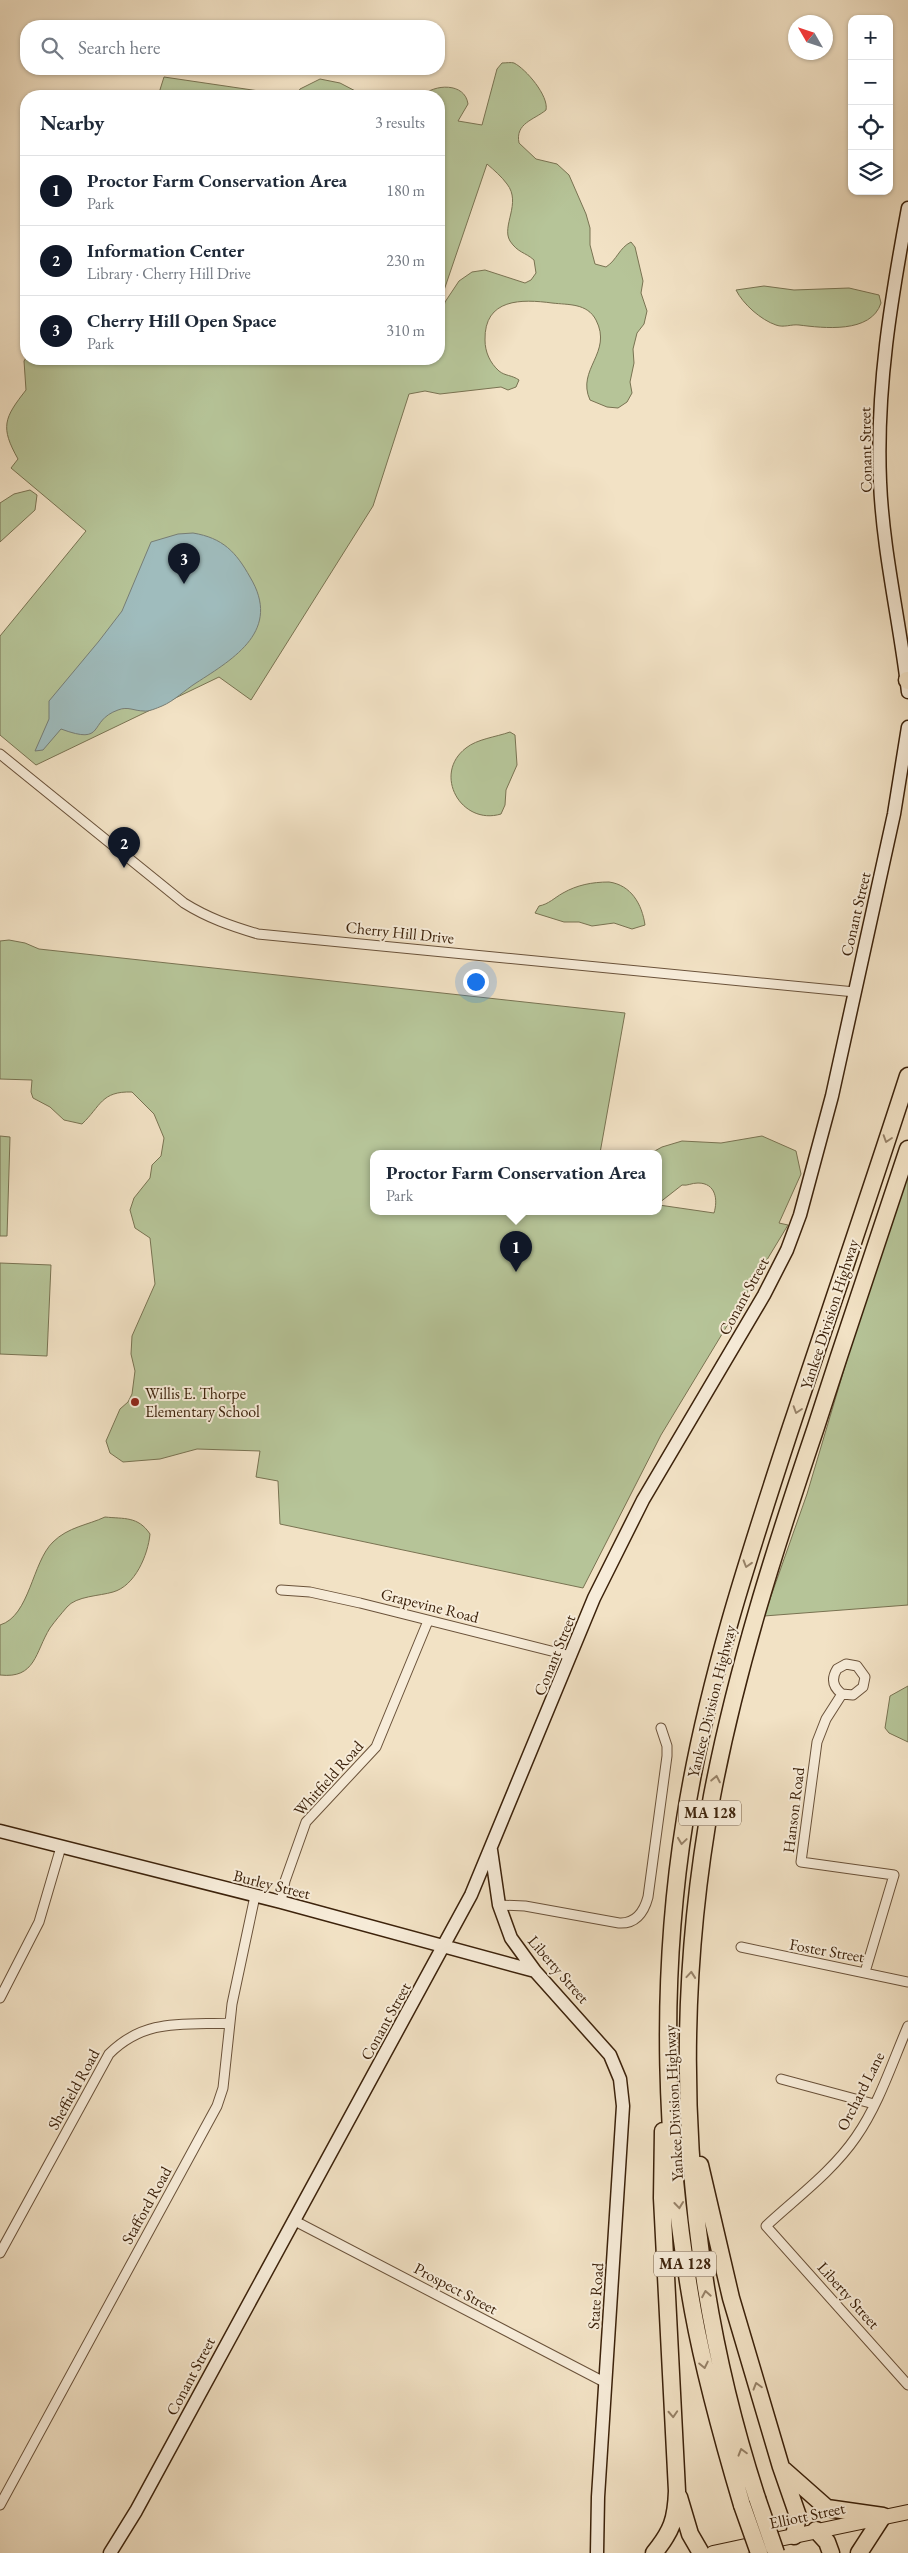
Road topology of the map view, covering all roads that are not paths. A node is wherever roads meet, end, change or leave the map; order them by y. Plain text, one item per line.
1 (908, 208) edge
2 (904, 634) edge
3 (908, 685) edge
4 (908, 727) edge
5 (0, 754) edge
6 (854, 992) junction
7 (908, 1076) edge
8 (908, 1149) edge
9 (281, 1590) dead end
10 (428, 1621) junction
11 (571, 1656) junction
12 (842, 1694) dead end
13 (661, 1728) dead end
14 (0, 1831) edge
15 (61, 1847) junction
16 (491, 1850) junction
17 (254, 1896) junction
18 (281, 1902) junction
19 (498, 1905) junction
20 (444, 1946) junction
21 (741, 1947) dead end
22 (535, 1971) junction
23 (865, 1972) junction
24 (908, 1982) edge
25 (689, 1996) junction
26 (0, 1998) edge
27 (669, 2016) junction
28 (230, 2024) junction
29 (908, 2026) edge
30 (603, 2045) joint
31 (781, 2080) dead end
32 (874, 2104) junction
33 (293, 2220) junction
34 (766, 2226) joint
35 (0, 2252) edge
36 (606, 2383) junction
37 (908, 2385) edge
38 (781, 2467) junction
39 (677, 2491) junction
40 (0, 2505) edge
41 (908, 2512) edge
42 (883, 2516) junction
43 (816, 2530) junction
44 (794, 2536) junction
45 (110, 2553) edge
46 (597, 2553) edge
47 (654, 2553) edge
48 (701, 2553) edge
49 (713, 2553) edge
50 (759, 2553) edge
51 (776, 2553) edge
52 (831, 2553) edge
53 (859, 2553) edge

1 - 2 main road, Conant Street
2 - 3 main road, Conant Street
4 - 6 main road, Conant Street
5 - 6 street, Cherry Hill Drive
6 - 11 main road, Conant Street
7 -> 27 highway, Yankee Division Highway / MA 128
25 -> 8 highway, Yankee Division Highway / MA 128
9 - 10 street, Grapevine Road
10 - 11 street, Grapevine Road
10 - 18 street, Whitfield Road
11 - 16 main road, Conant Street
12 - 23 street, Hanson Road
13 - 19 street, Yankee Division Highway
14 - 15 main road, Burley Street
15 - 17 main road, Burley Street
15 - 26 street
16 - 19 main road, Liberty Street
16 - 20 main road, Conant Street
17 - 18 main road, Burley Street
17 - 28 street, Stafford Road
18 - 20 main road, Burley Street
19 - 22 main road, Liberty Street
20 - 22 main road, Burley Street
20 - 33 main road, Conant Street
21 - 23 street, Foster Street
22 - 30 main road, Liberty Street
23 - 24 street, Foster Street
38 -> 25 highway
51 -> 25 highway, Yankee Division Highway / MA 128, bridge
27 -> 39 highway
27 -> 50 highway, Yankee Division Highway / MA 128, bridge
28 - 35 street, Sheffield Road
28 - 40 street, Stafford Road
29 - 32 street, Orchard Lane
30 - 36 main road, State Road
31 - 32 street
32 - 34 street, Orchard Lane
33 - 36 street, Prospect Street
33 - 45 main road, Conant Street
34 - 37 street, Liberty Street
36 - 46 main road, State Road
38 - 42 highway
38 - 44 highway
39 - 47 highway
39 - 48 highway
41 - 42 main road, Elliott Street
42 - 43 main road, Elliott Street
42 - 53 highway
43 - 44 main road, Elliott Street
43 - 52 highway
44 - 49 main road, Elliott Street

